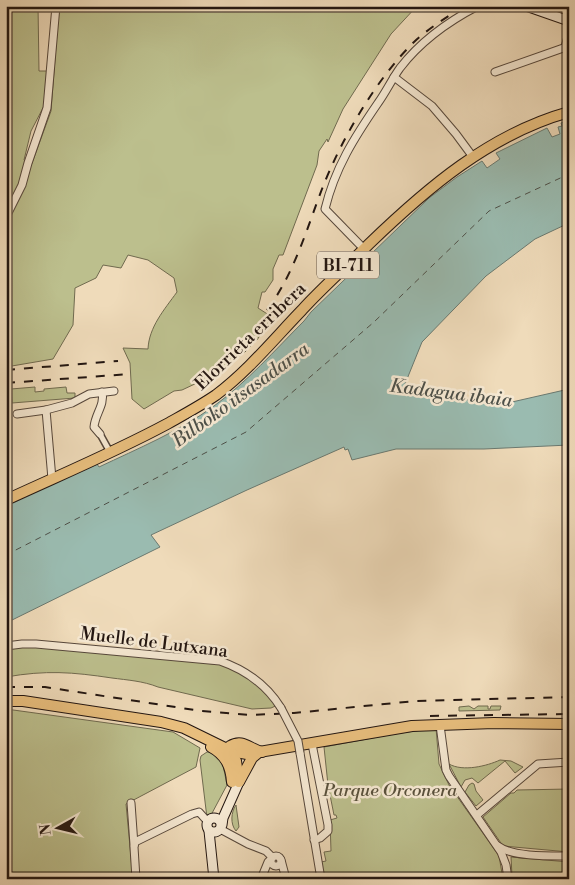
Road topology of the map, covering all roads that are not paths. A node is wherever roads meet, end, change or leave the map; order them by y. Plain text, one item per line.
1 (56, 6) edge
2 (478, 6) edge
3 (526, 6) edge
4 (569, 21) edge
5 (569, 33) edge
6 (567, 46) edge
7 (495, 72) dead end
8 (394, 77) junction
9 (569, 112) edge
10 (473, 157) junction
11 (6, 217) edge
12 (364, 249) junction
13 (114, 391) dead end
14 (102, 392) junction
15 (46, 410) junction
16 (17, 414) dead end
17 (100, 434) joint
18 (110, 453) junction
19 (52, 479) junction
20 (6, 500) edge
21 (6, 646) edge
22 (6, 701) edge
23 (440, 724) junction
24 (569, 724) edge
25 (312, 744) junction
26 (260, 753) junction
27 (227, 754) junction
28 (569, 762) edge
29 (236, 782) junction
30 (131, 803) dead end
31 (477, 815) junction
32 (213, 825) junction
33 (314, 840) junction
34 (495, 843) junction
35 (134, 847) junction
36 (512, 852) junction
37 (569, 856) edge
38 (272, 858) junction
39 (505, 863) junction
40 (136, 879) edge
41 (214, 879) edge
42 (218, 879) edge
43 (261, 879) edge
44 (286, 879) edge
45 (321, 879) edge
46 (508, 879) edge

1 - 11 street
2 - 8 street
3 - 4 main road
5 - 6 street
6 - 7 street
8 - 10 street
8 - 12 street
9 - 10 main road, Elorrieta erribera / BI-711
10 - 12 main road, Elorrieta erribera / BI-711
12 - 18 main road, Elorrieta erribera / BI-711
13 - 14 street
14 - 15 street
14 - 17 street
15 - 16 street
15 - 19 street
17 - 18 street
18 - 19 main road, BI-711
19 - 20 main road, BI-711
21 - 33 street, Muelle de Lutxana, bridge
22 - 27 main road
23 - 24 main road
23 - 25 main road
23 - 31 street
25 - 26 main road
25 - 33 street
26 - 27 main road
26 - 29 main road
27 - 29 main road
28 - 31 street
29 - 32 main road
30 - 35 street
31 - 34 street
32 - 35 street
32 - 38 street
32 - 41 main road
32 - 42 main road
33 - 45 street, Muelle de Lutxana
34 - 36 street
34 - 39 street
35 - 40 street
36 - 37 street
36 - 39 street
38 - 43 street
38 - 44 street
39 - 46 street

